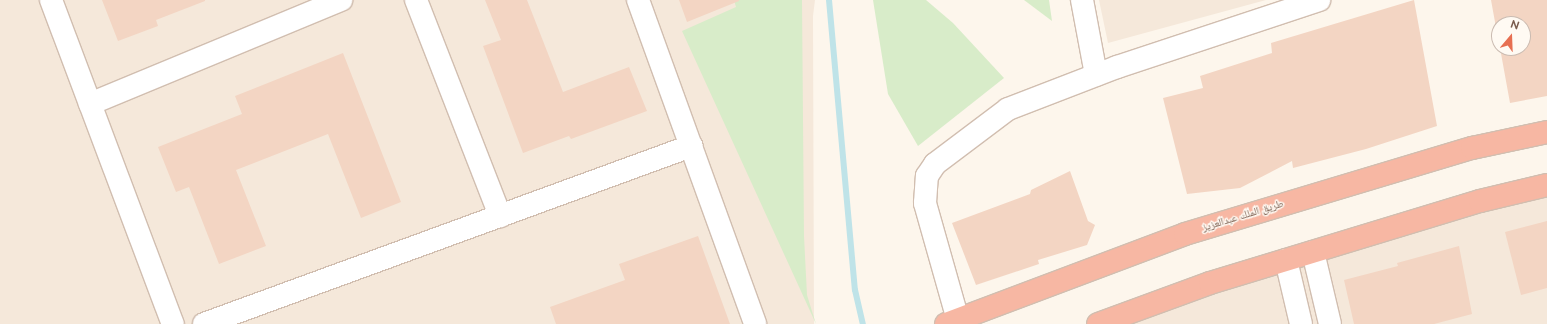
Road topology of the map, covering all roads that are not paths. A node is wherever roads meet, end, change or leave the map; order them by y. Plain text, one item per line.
1 (51, 0) edge
2 (341, 0) edge
3 (416, 0) edge
4 (638, 0) edge
5 (1082, 0) edge
6 (1319, 0) edge
7 (1096, 75) junction
8 (90, 104) junction
9 (1547, 132) edge
10 (691, 146) junction
11 (1547, 185) edge
12 (500, 216) junction
13 (1313, 252) junction
14 (1286, 260) junction
15 (952, 322) edge
16 (1101, 323) edge
17 (173, 324) edge
18 (204, 324) edge
19 (755, 324) edge
20 (1301, 324) edge
21 (1330, 324) edge

1 - 8 street
2 - 8 street
3 - 12 street
4 - 10 street
5 - 7 street
6 - 7 street
7 - 15 street
8 - 17 street
9 - 15 highway, طريق الملك عبدالعزيز
10 - 12 street
10 - 19 street
11 - 13 highway
12 - 18 street
13 - 14 highway
13 - 21 street
14 - 16 highway
14 - 20 street

